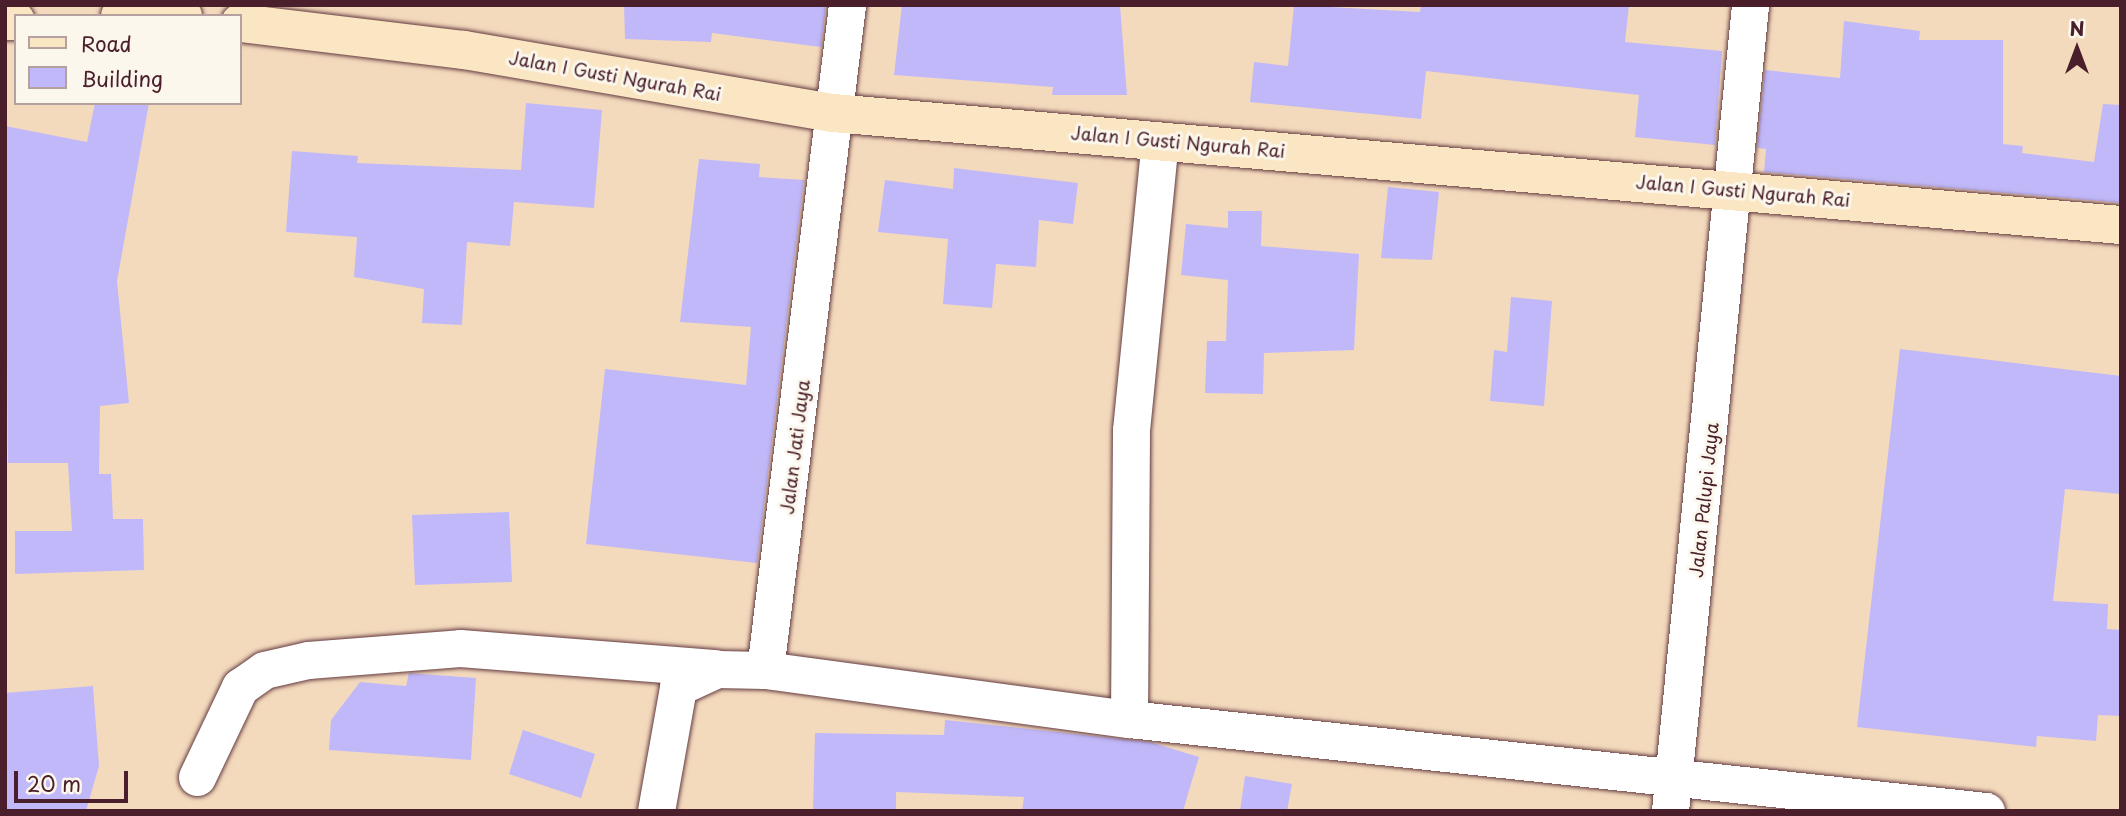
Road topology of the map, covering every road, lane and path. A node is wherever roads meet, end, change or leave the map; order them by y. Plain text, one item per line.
1 (847, 5) edge
2 (1750, 5) edge
3 (168, 12) edge
4 (144, 14) edge
5 (242, 23) edge
6 (833, 113) junction
7 (1160, 141) junction
8 (1736, 190) junction
9 (2121, 225) edge
10 (717, 668) junction
11 (765, 670) junction
12 (1129, 719) junction
13 (197, 777) dead end
14 (1672, 795) edge
15 (656, 811) edge
16 (1986, 811) edge

1 - 6 street, Jalan Jati Jaya
2 - 8 street, Jalan Palupi Jaya
3 - 4 main road
5 - 6 main road, Jalan I Gusti Ngurah Rai
6 - 7 main road, Jalan I Gusti Ngurah Rai
6 - 11 street, Jalan Jati Jaya
7 - 8 main road, Jalan I Gusti Ngurah Rai
7 - 12 street
8 - 9 main road, Jalan I Gusti Ngurah Rai
8 - 14 street, Jalan Palupi Jaya
10 - 11 street
10 - 13 street
10 - 15 street
11 - 12 street
12 - 14 street
14 - 16 street

